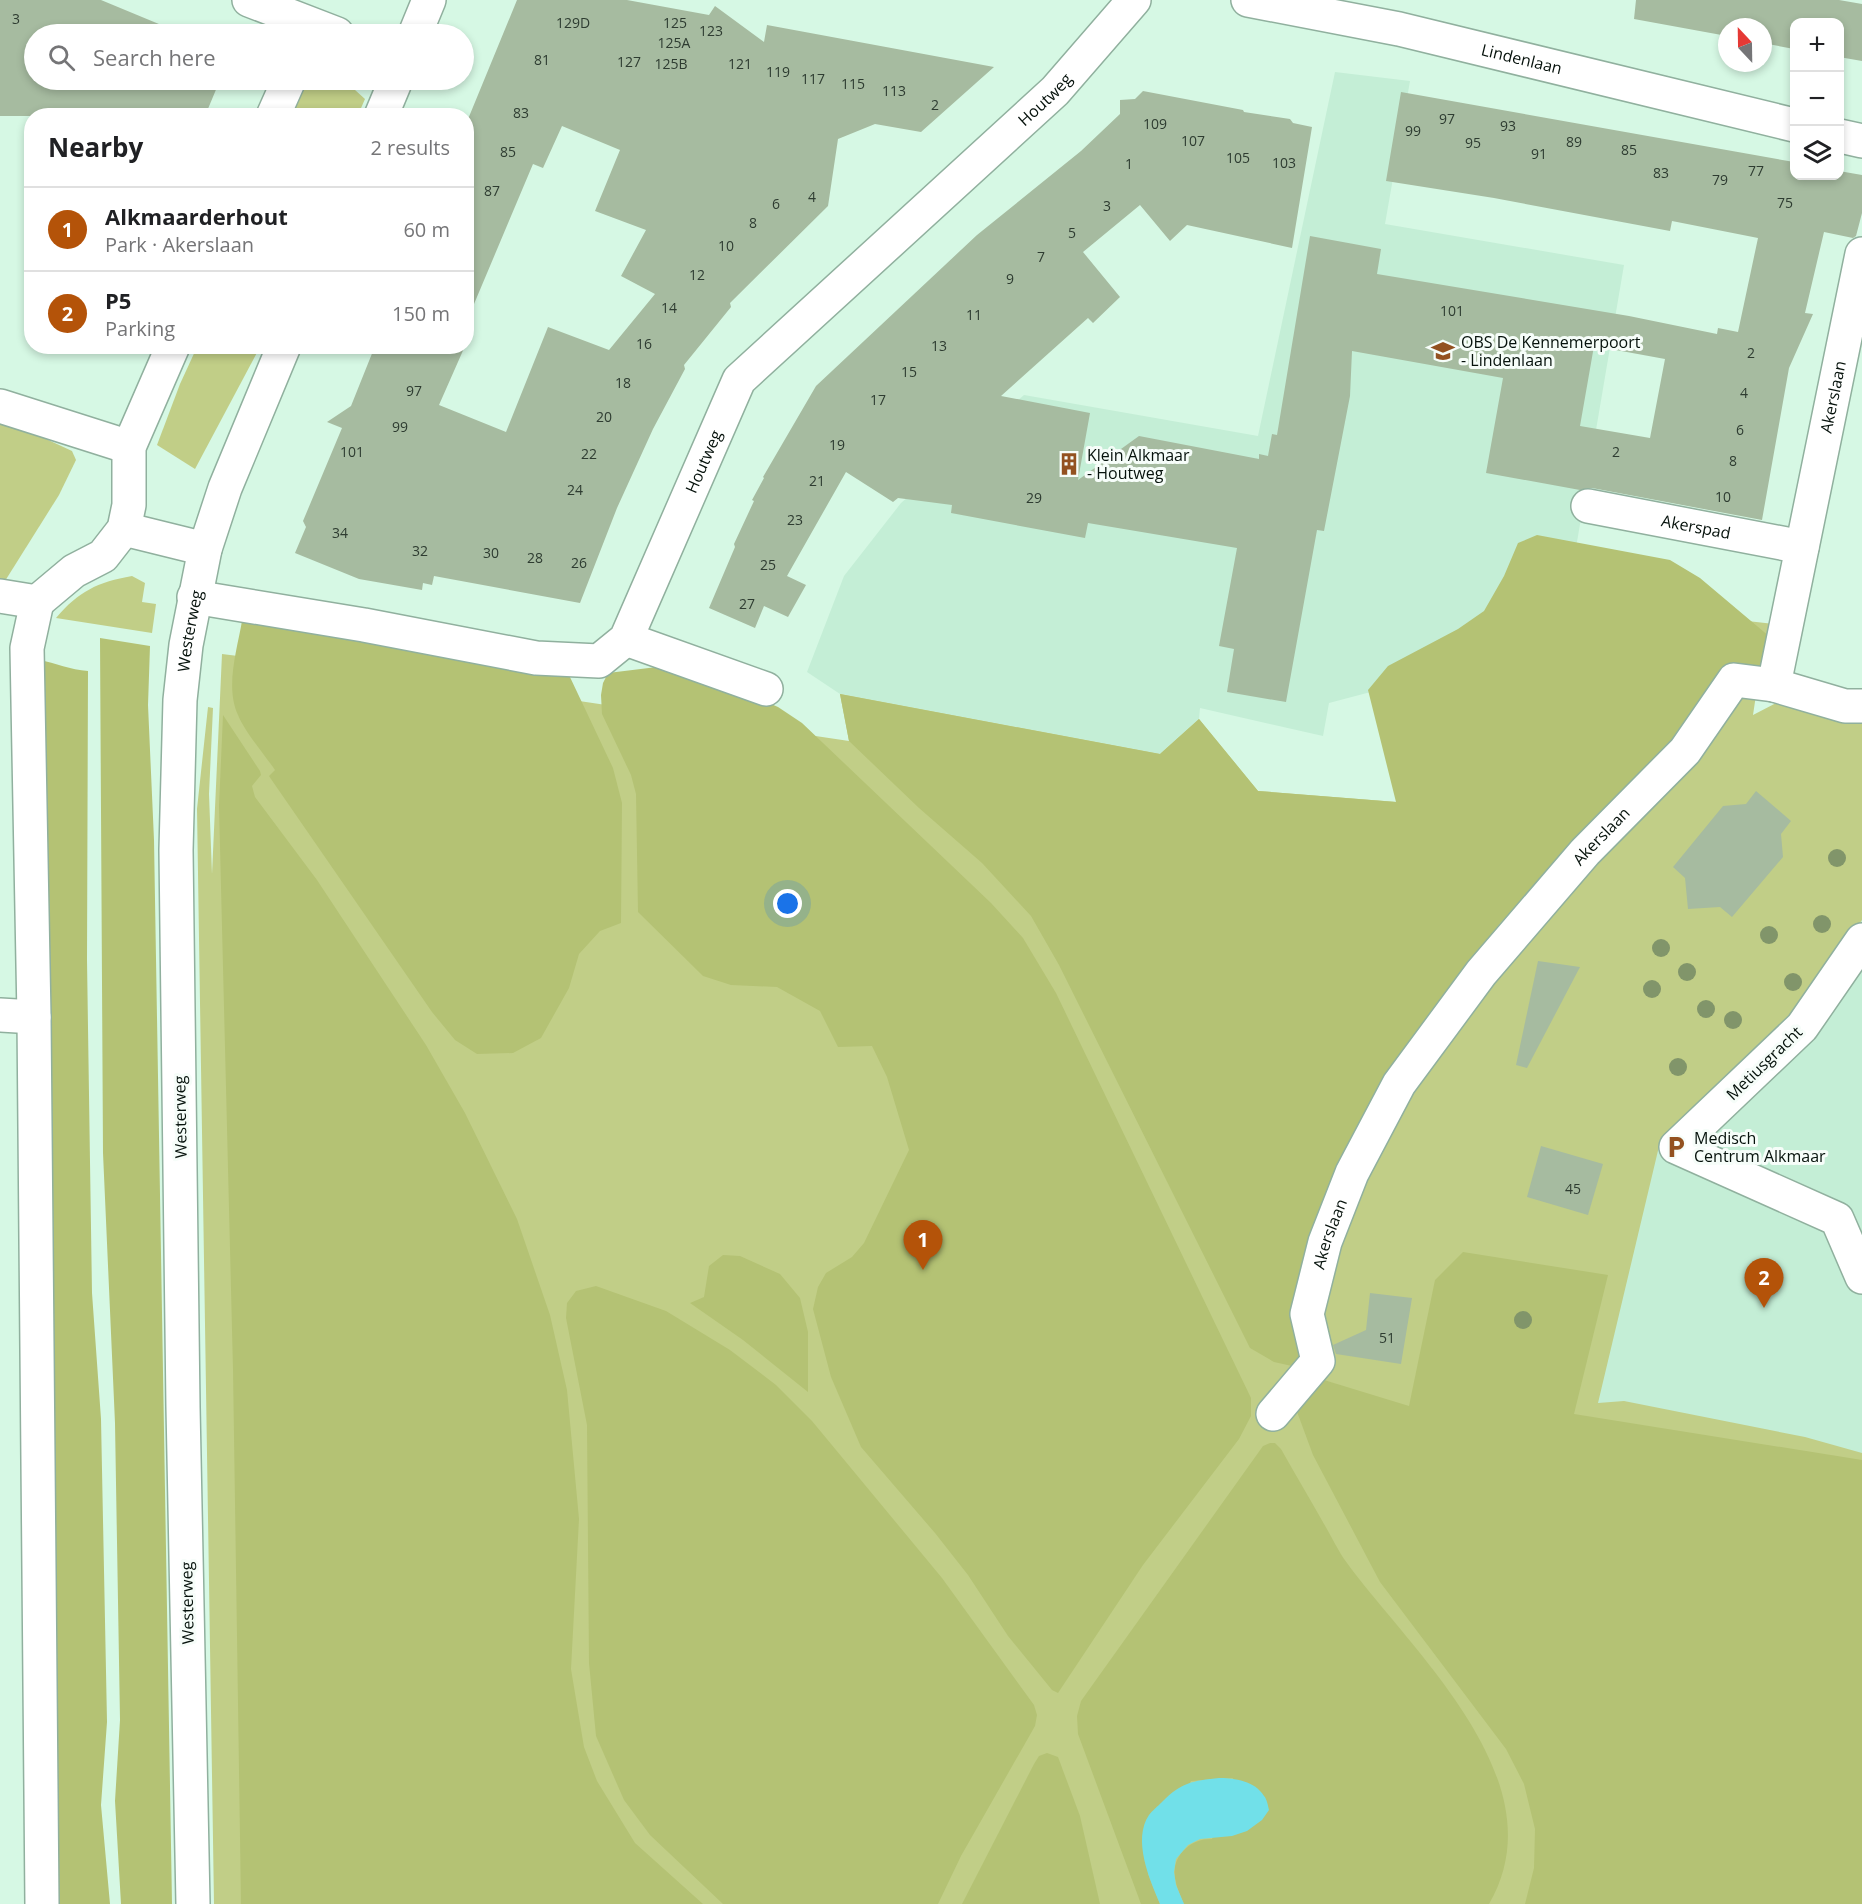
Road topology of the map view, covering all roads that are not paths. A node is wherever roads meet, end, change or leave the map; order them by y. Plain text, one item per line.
1 (249, 0) edge
2 (429, 0) edge
3 (1134, 0) edge
4 (1248, 0) edge
5 (320, 23) edge
6 (419, 24) edge
7 (285, 90) edge
8 (392, 90) edge
9 (277, 108) edge
10 (384, 108) edge
11 (1790, 124) edge
12 (1844, 137) edge
13 (1862, 141) edge
14 (1862, 254) edge
15 (170, 354) edge
16 (281, 354) edge
17 (0, 406) edge
18 (129, 447) junction
19 (1588, 506) dead end
20 (124, 529) junction
21 (1802, 547) junction
22 (205, 549) junction
23 (0, 596) edge
24 (194, 597) junction
25 (37, 602) junction
26 (626, 639) junction
27 (1773, 685) junction
28 (766, 689) dead end
29 (1862, 706) edge
30 (1862, 940) edge
31 (0, 1015) edge
32 (34, 1017) junction
33 (1862, 1277) edge
34 (1273, 1414) dead end
35 (42, 1904) edge
36 (192, 1904) edge

1 - 5 street
2 - 6 street
3 - 26 street, Houtweg
4 - 11 street, Lindenlaan
7 - 9 street
8 - 10 street
12 - 13 street
14 - 21 street, Akerslaan
15 - 18 street
16 - 22 street, Westerweg
17 - 18 street
18 - 20 street
19 - 21 street, Akerspad
20 - 22 street
20 - 25 street
21 - 27 street, Akerslaan
22 - 24 street, Westerweg
23 - 25 street
24 - 26 street, Houtweg
24 - 36 street, Westerweg
25 - 32 street
26 - 28 street
27 - 29 street
27 - 34 street, Akerslaan
30 - 33 street, Metiusgracht
31 - 32 street
32 - 35 street

